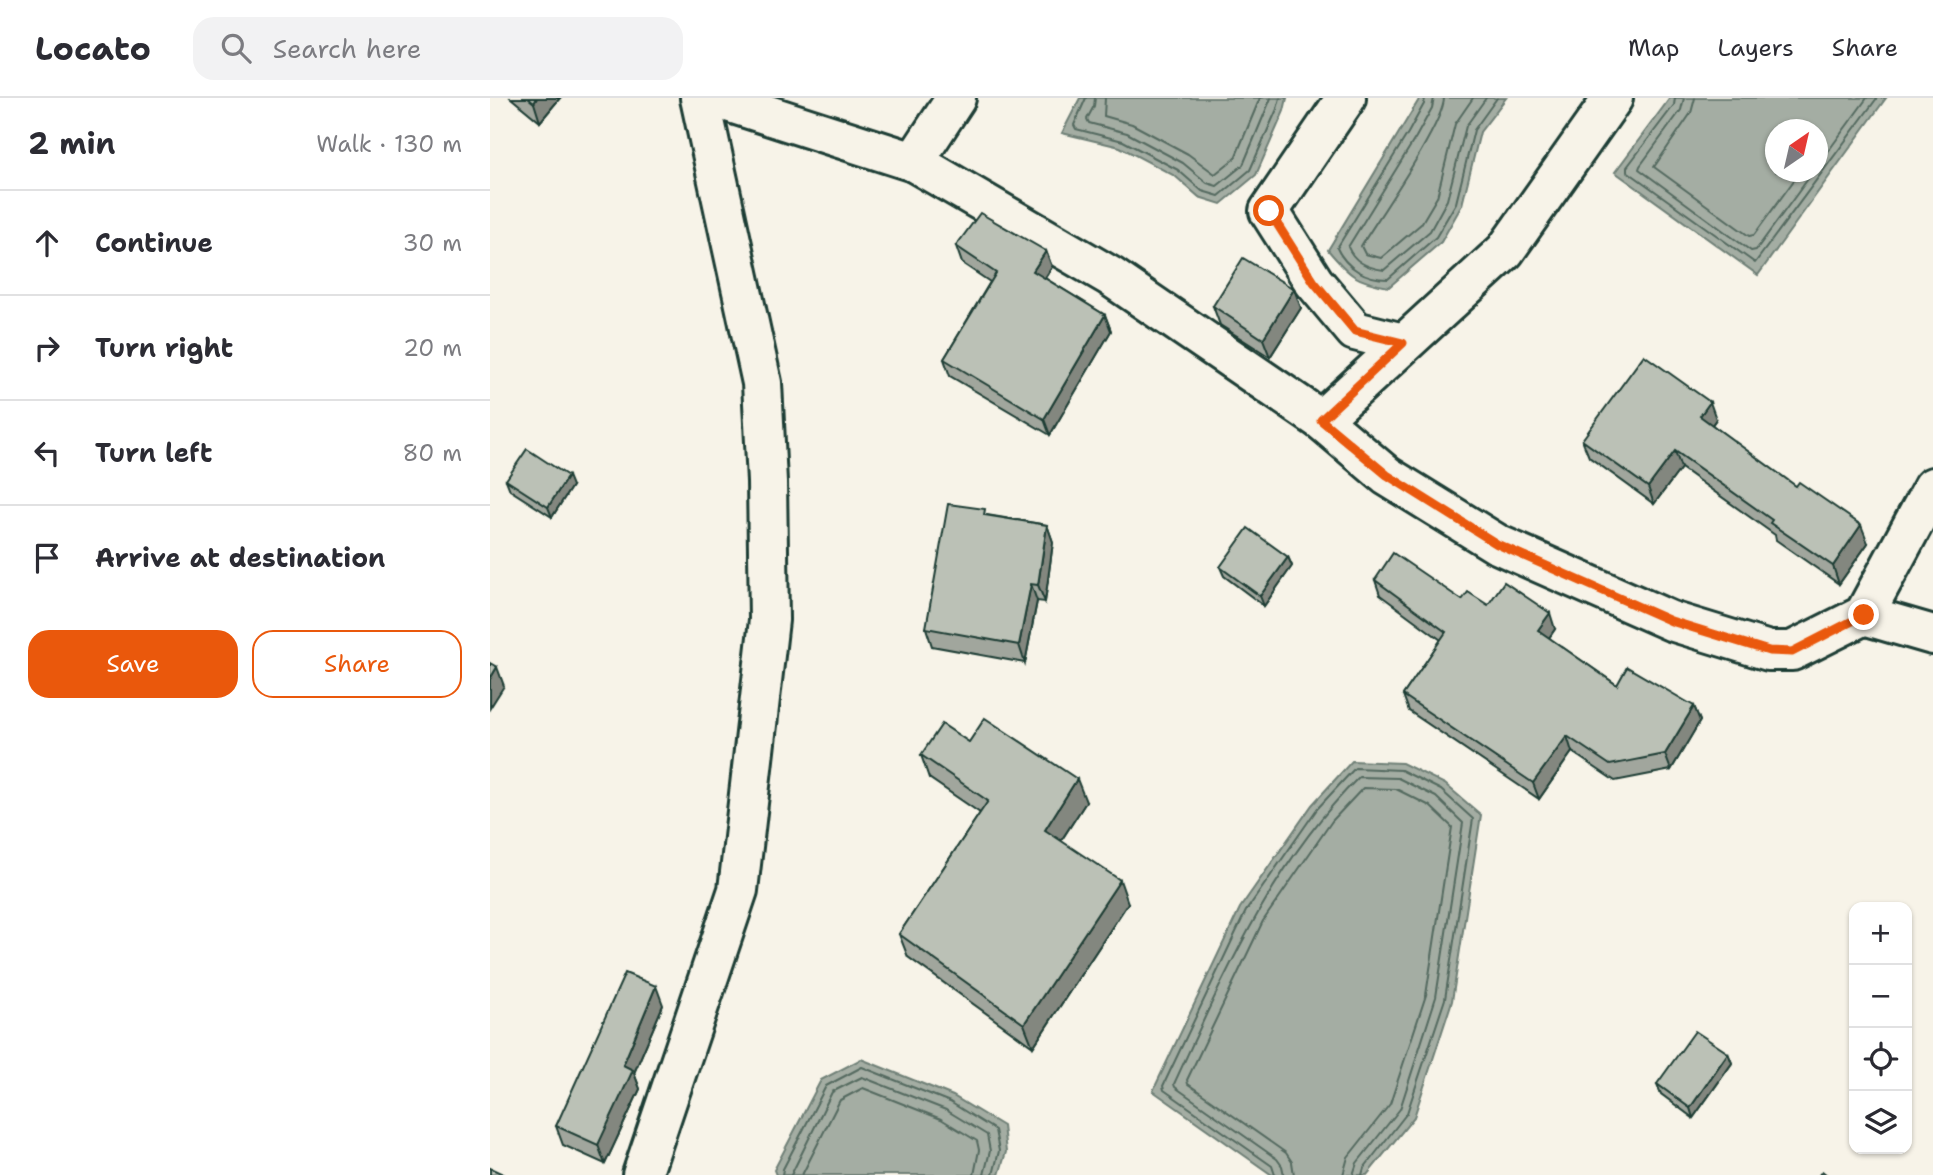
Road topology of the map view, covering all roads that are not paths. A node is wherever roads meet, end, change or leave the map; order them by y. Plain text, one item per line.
1 (700, 98) edge
2 (715, 98) edge
3 (956, 98) edge
4 (1346, 98) edge
5 (1613, 98) edge
6 (914, 162) junction
7 (1403, 343) junction
8 (1321, 420) junction
9 (1933, 487) edge
10 (1864, 615) junction
11 (1933, 635) edge
12 (642, 1175) edge

1 - 12 street
2 - 6 street
3 - 6 street
4 - 7 street
5 - 7 street
6 - 8 street
7 - 8 street
8 - 10 street
9 - 10 street
10 - 11 street

